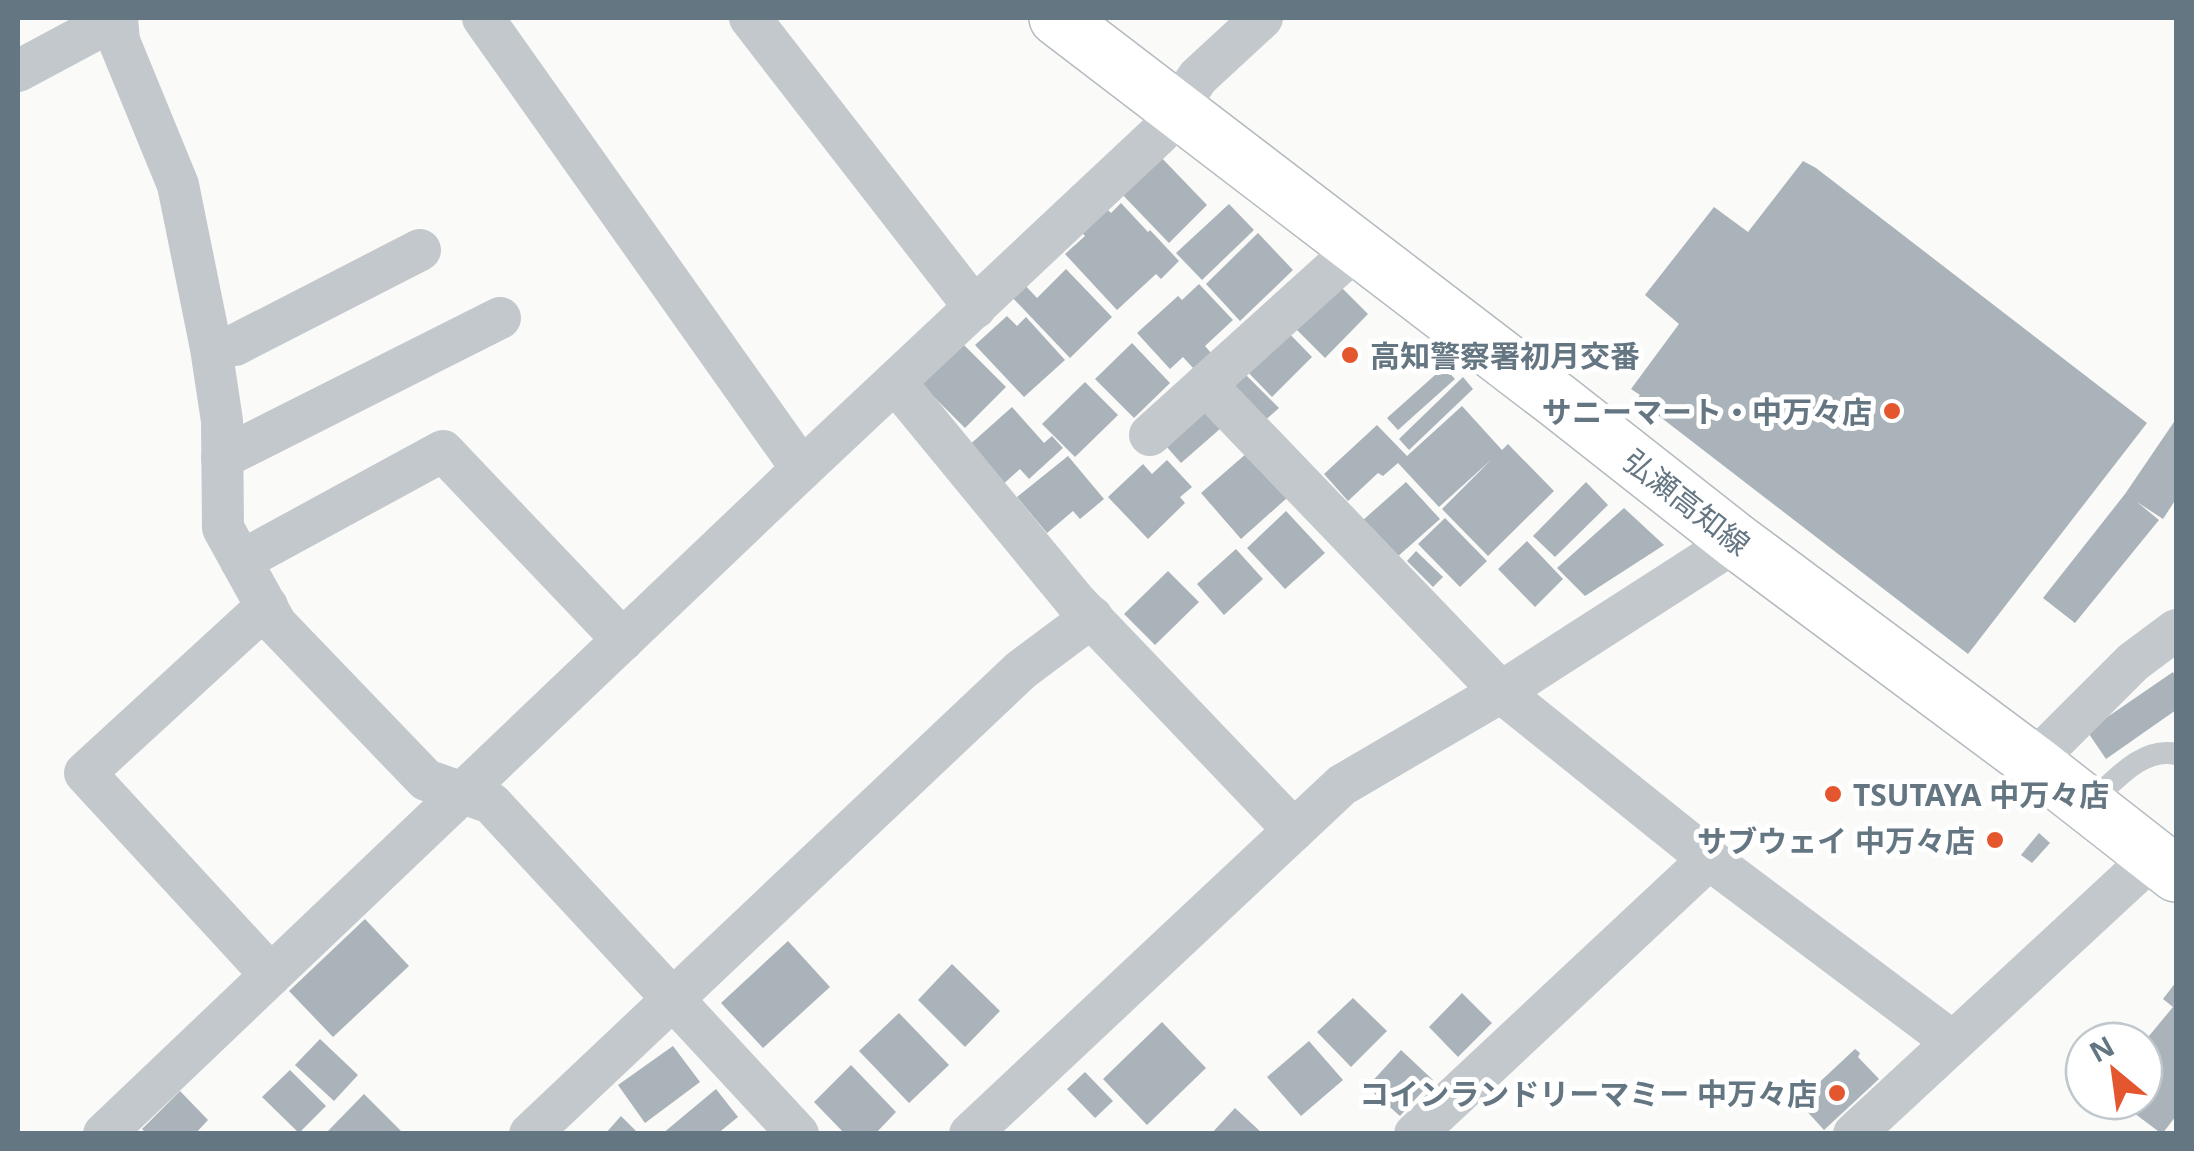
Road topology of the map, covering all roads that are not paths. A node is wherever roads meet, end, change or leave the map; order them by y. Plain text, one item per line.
1 (117, 18) edge
2 (483, 18) edge
3 (750, 18) edge
4 (1058, 18) edge
5 (1262, 18) edge
6 (18, 70) edge
7 (1177, 109) junction
8 (1358, 247) junction
9 (420, 250) dead end
10 (974, 308) junction
11 (500, 318) dead end
12 (211, 348) junction
13 (895, 382) junction
14 (1206, 385) junction
15 (1150, 435) dead end
16 (222, 458) junction
17 (802, 469) junction
18 (1736, 540) junction
19 (241, 560) junction
20 (266, 606) junction
21 (1092, 617) junction
22 (2176, 630) edge
23 (623, 640) junction
24 (1501, 692) junction
25 (2176, 754) edge
26 (2033, 762) junction
27 (462, 792) junction
28 (2088, 805) junction
29 (1294, 830) junction
30 (1709, 859) junction
31 (2165, 865) edge
32 (270, 975) junction
33 (673, 999) junction
34 (1952, 1042) junction
35 (104, 1134) edge
36 (530, 1134) edge
37 (798, 1134) edge
38 (970, 1134) edge
39 (1416, 1134) edge
40 (1854, 1134) edge

1 - 6 street
1 - 12 street
2 - 17 street
3 - 10 street
4 - 7 main road, 弘瀬高知線
5 - 7 street
7 - 8 main road, 弘瀬高知線
7 - 10 street
8 - 14 street
8 - 18 main road, 弘瀬高知線
9 - 12 street
10 - 13 street
11 - 16 street
12 - 16 street
13 - 17 street
13 - 21 street
14 - 15 street
14 - 24 street
16 - 19 street
17 - 23 street
18 - 24 street
18 - 26 main road, 弘瀬高知線
19 - 20 street
19 - 23 street
20 - 27 street
20 - 32 street
21 - 29 street
21 - 33 street
22 - 26 street
23 - 27 street
24 - 29 street
24 - 30 street
25 - 28 lane
26 - 28 main road, 弘瀬高知線
27 - 32 street
27 - 33 street
28 - 31 main road, 弘瀬高知線
29 - 38 street
30 - 34 street
30 - 39 street
31 - 34 street
32 - 35 street
33 - 36 street
33 - 37 street
34 - 40 street

